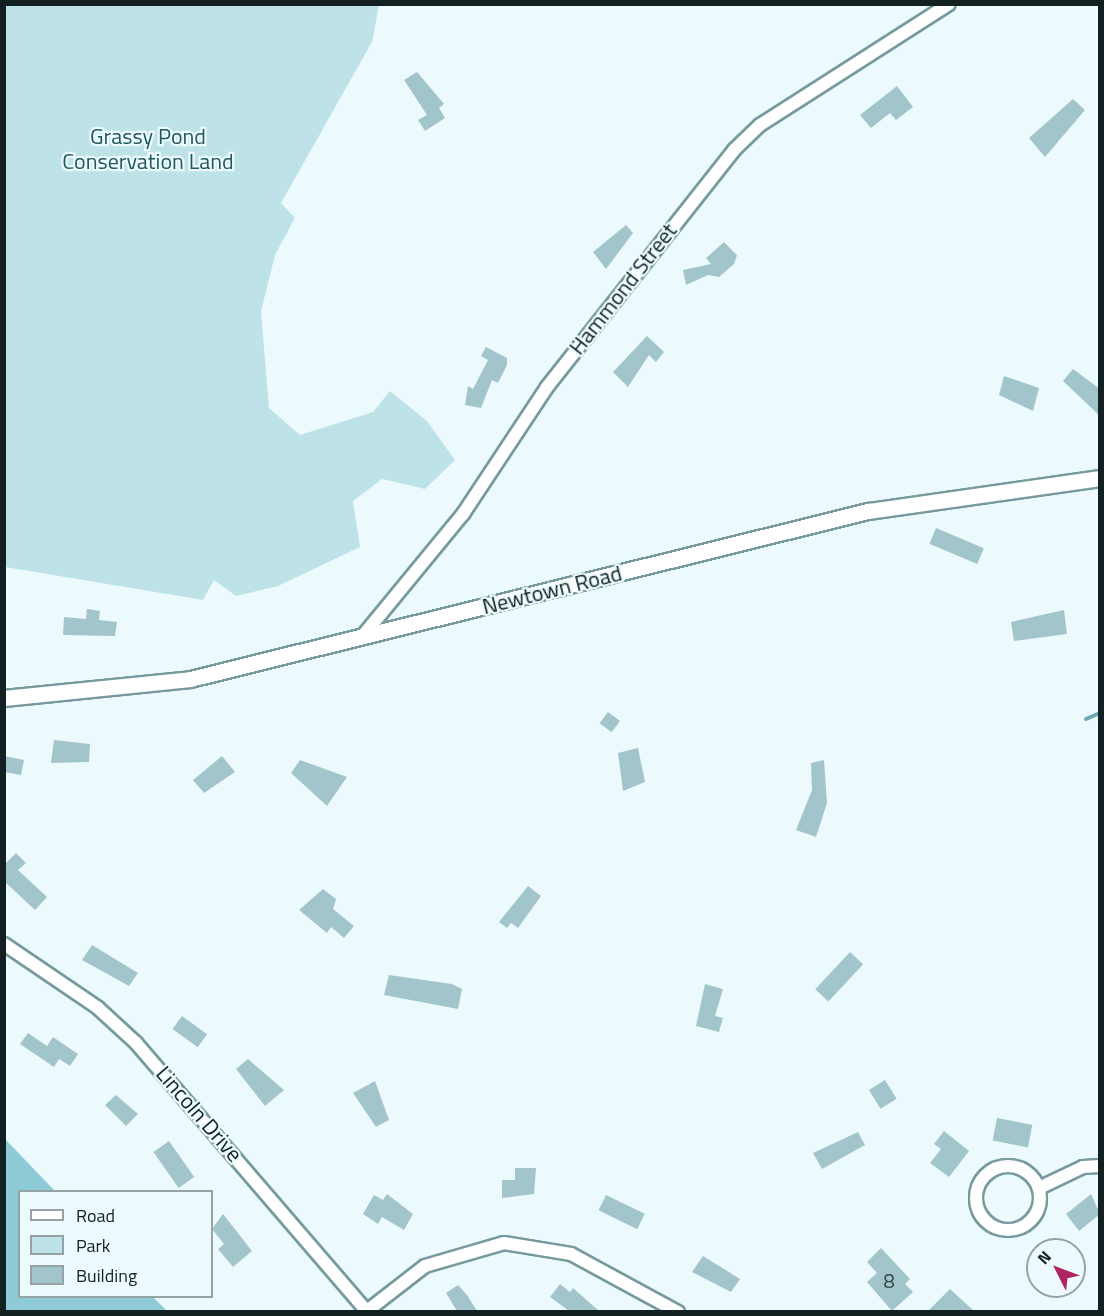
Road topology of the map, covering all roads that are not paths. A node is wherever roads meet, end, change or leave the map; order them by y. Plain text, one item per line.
1 (949, 4) edge
2 (1100, 478) edge
3 (361, 639) junction
4 (4, 698) edge
5 (4, 944) edge
6 (1100, 1166) edge
7 (1039, 1188) junction
8 (367, 1311) edge
9 (678, 1311) edge

1 - 3 street, Hammond Street
2 - 3 street, Newtown Road
3 - 4 street, Newtown Road
5 - 8 street, Lincoln Drive
6 - 7 street
7 - 7 street
8 - 9 street

